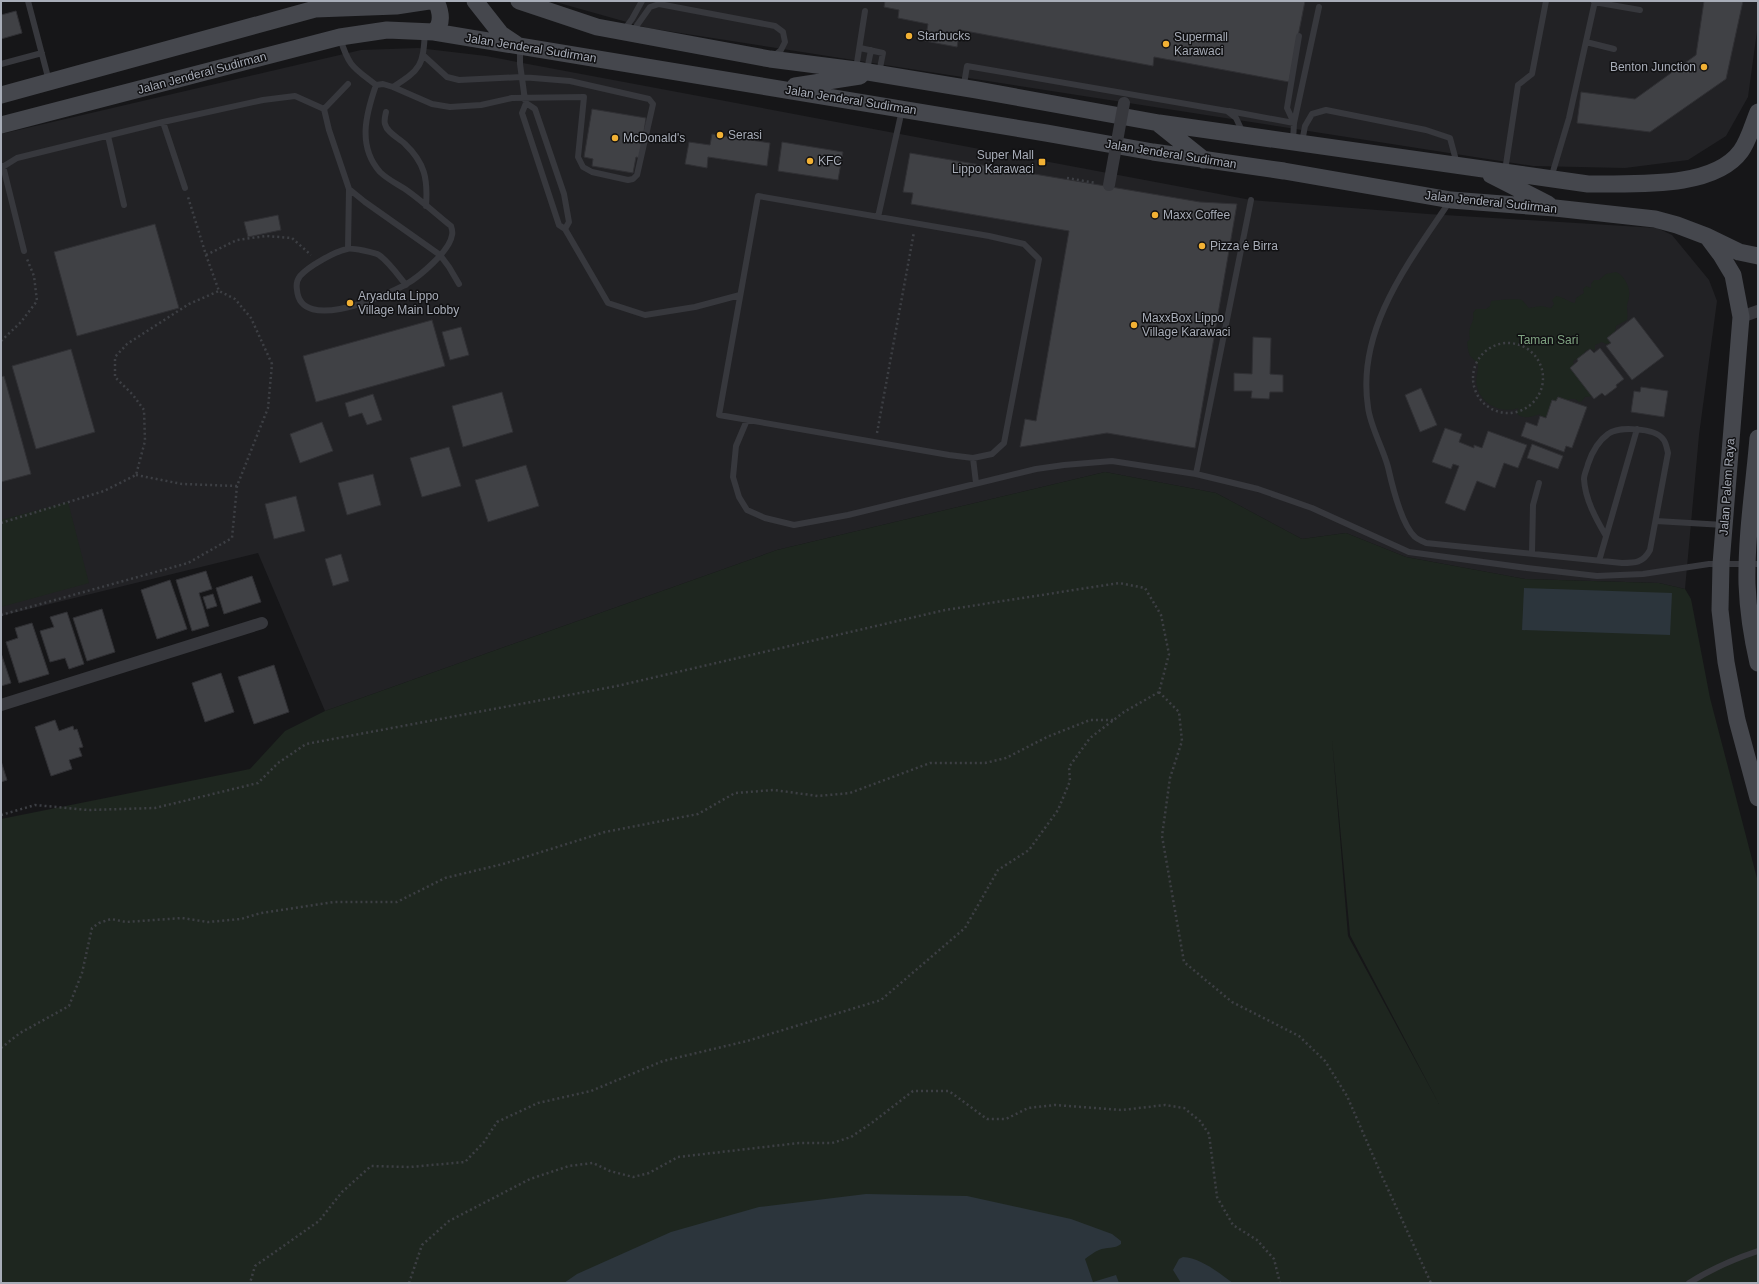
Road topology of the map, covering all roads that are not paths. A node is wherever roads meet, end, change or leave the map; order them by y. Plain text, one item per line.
1 (28, 1) edge
2 (339, 1) edge
3 (429, 1) edge
4 (436, 1) edge
5 (475, 1) edge
6 (519, 1) edge
7 (642, 1) edge
8 (1546, 1) edge
9 (1595, 1) edge
10 (1319, 7) dead end
11 (316, 9) junction
12 (1640, 10) dead end
13 (865, 11) dead end
14 (429, 32) junction
15 (627, 33) junction
16 (1299, 36) dead end
17 (340, 37) junction
18 (1586, 42) junction
19 (520, 46) junction
20 (860, 48) junction
21 (1614, 49) dead end
22 (871, 50) junction
23 (42, 53) junction
24 (423, 55) junction
25 (770, 59) junction
26 (1, 64) edge
27 (866, 71) junction
28 (521, 77) junction
29 (50, 82) junction
30 (348, 84) dead end
31 (376, 85) junction
32 (393, 87) junction
33 (781, 88) junction
34 (1, 95) edge
35 (525, 100) junction
36 (1124, 103) dead end
37 (324, 109) junction
38 (903, 109) junction
39 (1227, 111) junction
40 (386, 112) dead end
41 (1758, 112) edge
42 (163, 122) junction
43 (1159, 123) junction
44 (1294, 123) junction
45 (1, 125) edge
46 (1244, 135) junction
47 (108, 136) junction
48 (1297, 142) junction
49 (1204, 160) junction
50 (1457, 166) junction
51 (2, 167) edge
52 (1481, 170) junction
53 (1505, 173) junction
54 (1550, 180) junction
55 (1109, 185) road end
56 (185, 188) road end
57 (349, 189) junction
58 (1251, 200) dead end
59 (1451, 200) junction
60 (124, 205) dead end
61 (426, 206) junction
62 (1555, 208) junction
63 (878, 217) junction
64 (565, 229) junction
65 (1706, 236) junction
66 (348, 248) junction
67 (24, 251) road end
68 (440, 255) junction
69 (1758, 256) edge
70 (406, 284) junction
71 (459, 284) dead end
72 (740, 295) junction
73 (1758, 311) edge
74 (1741, 317) junction
75 (747, 420) junction
76 (1637, 429) junction
77 (1758, 438) edge
78 (973, 458) junction
79 (1196, 474) junction
80 (976, 483) junction
81 (1539, 483) dead end
82 (1656, 521) junction
83 (1724, 525) junction
84 (1606, 536) junction
85 (1532, 553) junction
86 (1599, 561) junction
87 (1721, 564) junction
88 (1753, 564) edge
89 (262, 623) dead end
90 (1758, 663) edge
91 (1, 705) edge
92 (1758, 798) edge
93 (1758, 1251) edge
94 (1689, 1283) edge

1 - 23 lane
2 - 11 street
3 - 11 street
4 - 14 street
5 - 19 street
6 - 15 street
7 - 15 lane
8 - 53 lane
9 - 12 lane
9 - 18 lane
10 - 44 lane
11 - 29 street
13 - 20 lane
14 - 17 street, Jalan Jenderal Sudirman
14 - 19 street, Jalan Jenderal Sudirman
14 - 24 lane
15 - 25 street
15 - 25 lane
16 - 44 lane
17 - 31 lane
17 - 45 street, Jalan Jenderal Sudirman
18 - 21 lane
18 - 54 lane
19 - 28 lane
19 - 33 street, Jalan Jenderal Sudirman
20 - 22 lane
20 - 27 lane
22 - 27 lane
22 - 39 lane
23 - 26 lane
23 - 29 lane
24 - 28 lane
24 - 32 lane
25 - 27 street
27 - 33 street
27 - 43 street
28 - 35 lane
28 - 35 lane
29 - 34 street
30 - 37 lane
31 - 32 lane
31 - 61 lane
32 - 35 lane
33 - 38 street, Jalan Jenderal Sudirman
35 - 64 lane
35 - 64 lane
36 - 55 street, bridge
37 - 42 lane
37 - 57 lane
38 - 49 street, Jalan Jenderal Sudirman
38 - 63 lane
39 - 44 lane
39 - 46 lane
40 - 61 lane
41 - 54 street
42 - 47 lane
42 - 56 lane
43 - 46 street
43 - 49 street
44 - 48 lane
46 - 48 street
47 - 51 lane
47 - 60 lane
48 - 50 street
48 - 50 lane
49 - 59 street, Jalan Jenderal Sudirman
50 - 52 street
51 - 67 lane
52 - 53 street
52 - 62 street
53 - 54 street
57 - 66 lane
57 - 68 lane
58 - 79 lane
59 - 62 street, Jalan Jenderal Sudirman
59 - 85 lane
61 - 68 lane
62 - 65 street, Jalan Jenderal Sudirman
63 - 72 lane
63 - 78 lane
64 - 72 lane
65 - 69 street
65 - 74 street, Jalan Palem Raya
66 - 70 lane
66 - 70 lane
68 - 70 lane
68 - 71 lane
72 - 75 lane
73 - 74 street
74 - 83 street, Jalan Palem Raya
75 - 78 lane
75 - 80 lane
76 - 82 lane
76 - 84 lane
76 - 84 lane
77 - 88 street
78 - 80 lane
79 - 80 lane
79 - 87 lane
81 - 85 lane
82 - 83 lane
82 - 86 lane
83 - 87 street, Jalan Palem Raya
84 - 86 lane
85 - 86 lane
87 - 88 lane
87 - 92 street, Jalan Palem Raya
88 - 90 street
89 - 91 street
93 - 94 lane

